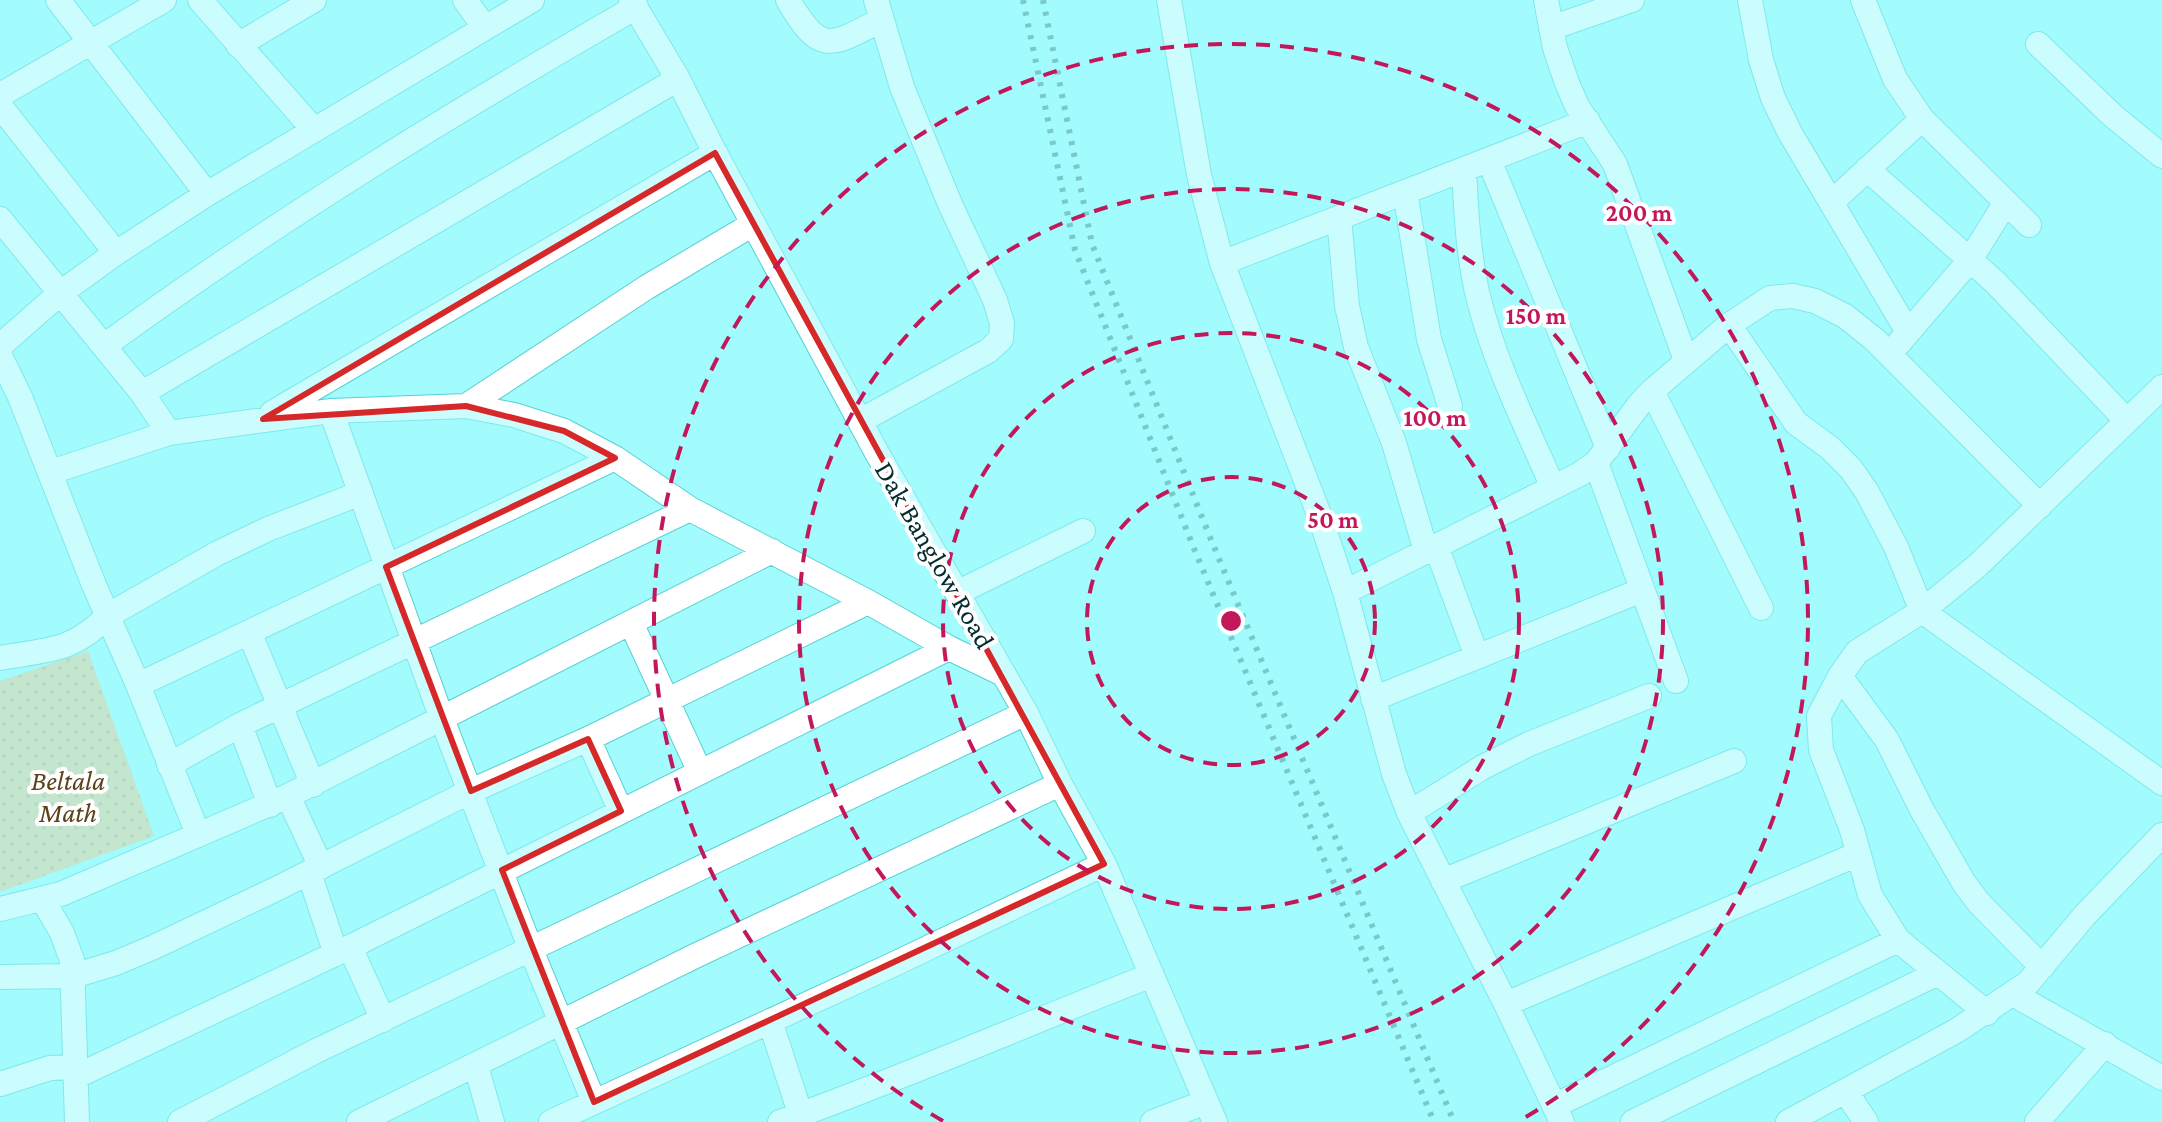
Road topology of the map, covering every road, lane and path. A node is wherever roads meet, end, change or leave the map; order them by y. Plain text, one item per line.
1 (58, 0) edge
2 (164, 0) edge
3 (200, 0) edge
4 (314, 0) edge
5 (465, 0) edge
6 (532, 0) edge
7 (788, 0) edge
8 (1169, 0) edge
9 (1546, 0) edge
10 (1632, 0) edge
11 (1750, 0) edge
12 (1863, 0) edge
13 (634, 4) edge
14 (1606, 4) edge
15 (879, 10) edge
16 (485, 28) junction
17 (1551, 28) junction
18 (92, 43) junction
19 (2038, 44) dead end
20 (238, 45) junction
21 (678, 79) junction
22 (0, 95) edge
23 (0, 106) edge
24 (1922, 119) junction
25 (1588, 121) junction
26 (314, 130) junction
27 (715, 153) junction
28 (2162, 156) edge
29 (1489, 160) junction
30 (1464, 169) junction
31 (1867, 169) junction
32 (1405, 192) junction
33 (207, 194) junction
34 (1832, 202) junction
35 (2006, 202) junction
36 (1339, 218) junction
37 (0, 220) edge
38 (753, 224) junction
39 (2029, 225) dead end
40 (116, 253) junction
41 (1970, 260) junction
42 (1222, 263) junction
43 (59, 294) junction
44 (1729, 325) junction
45 (1908, 332) junction
46 (0, 346) edge
47 (104, 346) junction
48 (1889, 354) junction
49 (0, 356) edge
50 (1686, 360) junction
51 (2162, 387) edge
52 (1652, 391) junction
53 (142, 393) junction
54 (466, 406) junction
55 (1450, 406) dead end
56 (331, 411) junction
57 (263, 419) junction
58 (860, 421) junction
59 (2127, 421) junction
60 (169, 433) junction
61 (1602, 456) junction
62 (615, 458) junction
63 (51, 472) junction
64 (1553, 487) junction
65 (361, 493) junction
66 (2040, 506) junction
67 (690, 509) junction
68 (1083, 531) dead end
69 (1431, 549) junction
70 (772, 551) junction
71 (386, 567) junction
72 (1642, 590) junction
73 (1345, 592) junction
74 (957, 593) junction
75 (868, 602) junction
76 (1761, 608) dead end
77 (1922, 611) junction
78 (107, 616) junction
79 (631, 623) junction
80 (249, 632) junction
81 (415, 639) junction
82 (949, 648) junction
83 (1477, 657) junction
84 (0, 658) edge
85 (1003, 674) junction
86 (1840, 676) junction
87 (1676, 681) dead end
88 (138, 685) junction
89 (1649, 696) dead end
90 (1373, 699) junction
91 (668, 701) junction
92 (282, 705) junction
93 (1026, 713) junction
94 (442, 719) junction
95 (240, 725) junction
96 (588, 739) junction
97 (1734, 761) dead end
98 (169, 765) junction
99 (700, 772) junction
100 (2162, 783) edge
101 (1060, 784) junction
102 (313, 785) junction
103 (471, 791) junction
104 (279, 800) junction
105 (621, 811) junction
106 (1409, 813) junction
107 (198, 834) junction
108 (2162, 835) edge
109 (1858, 854) junction
110 (1104, 864) junction
111 (315, 870) junction
112 (502, 870) junction
113 (1443, 881) junction
114 (43, 900) junction
115 (0, 909) edge
116 (1898, 940) junction
117 (531, 950) junction
118 (343, 951) junction
119 (2042, 967) junction
120 (1938, 973) junction
121 (1152, 975) junction
122 (73, 976) junction
123 (0, 977) edge
124 (2013, 994) junction
125 (1506, 1004) junction
126 (1987, 1013) junction
127 (383, 1020) junction
128 (770, 1021) junction
129 (563, 1023) junction
130 (2105, 1044) junction
131 (476, 1066) junction
132 (75, 1072) junction
133 (2162, 1078) edge
134 (0, 1084) edge
135 (1846, 1092) junction
136 (594, 1102) junction
137 (1210, 1112) edge
138 (1559, 1114) edge
139 (794, 1120) edge
140 (77, 1122) edge
141 (180, 1122) edge
142 (359, 1122) edge
143 (492, 1122) edge
144 (551, 1122) edge
145 (1153, 1122) edge
146 (1633, 1122) edge
147 (1788, 1122) edge
148 (1866, 1122) edge
149 (2037, 1122) edge

1 - 18 street
2 - 18 street
3 - 20 street
4 - 20 street
5 - 16 street
6 - 16 street
7 - 15 street
8 - 42 street
9 - 17 street
10 - 14 street
11 - 34 street
12 - 24 street
13 - 21 street, Dak Banglow Road
13 - 47 street
14 - 17 street
15 - 58 street
16 - 26 street
17 - 25 street
18 - 22 street
18 - 33 street
19 - 28 street
20 - 26 street
21 - 27 street, Dak Banglow Road
21 - 53 street
23 - 40 street
24 - 31 street
24 - 35 street
25 - 29 street
25 - 50 street
26 - 33 street
27 - 38 street, Dak Banglow Road
27 - 57 street
29 - 30 street
29 - 61 street
30 - 32 street
30 - 64 street
31 - 34 street
31 - 41 street
32 - 36 street
32 - 55 street
33 - 40 street
34 - 45 street
35 - 39 street
35 - 41 street
36 - 42 street
36 - 69 street
37 - 43 street
38 - 54 street
38 - 58 street, Dak Banglow Road
40 - 43 street
41 - 45 street
41 - 59 street
42 - 73 street
43 - 46 street
43 - 47 street
44 - 48 street
44 - 50 street
44 - 77 street
45 - 48 street
47 - 53 street
48 - 66 street
49 - 63 street
50 - 52 street
51 - 59 street
52 - 61 street
52 - 76 street
53 - 60 street
54 - 56 street
54 - 62 street
56 - 57 street
56 - 65 street
57 - 60 street
58 - 74 street, Dak Banglow Road
59 - 66 street
60 - 63 street
61 - 64 street
61 - 72 street
62 - 67 street
62 - 71 street
63 - 78 street
64 - 69 street
65 - 71 street
65 - 78 street
66 - 77 street
67 - 70 street
67 - 81 street
68 - 74 street
69 - 73 street
69 - 83 street
70 - 75 street
70 - 79 street
71 - 80 street
71 - 81 street
72 - 83 street
72 - 87 street
73 - 90 street
74 - 85 street, Dak Banglow Road
75 - 82 street
75 - 91 street
77 - 86 street
77 - 100 street
78 - 84 street
78 - 88 street
79 - 91 street
79 - 94 street
80 - 88 street
80 - 92 street
81 - 92 street
81 - 94 street
82 - 85 street
82 - 99 street
83 - 90 street
85 - 93 street, Dak Banglow Road
86 - 109 street
86 - 119 street
88 - 98 street
89 - 106 street
90 - 106 street
91 - 96 street
91 - 99 street
92 - 95 street
92 - 102 street
93 - 101 street, Dak Banglow Road
93 - 117 street
94 - 102 street
94 - 103 street
95 - 98 street
95 - 104 street
96 - 103 street
96 - 105 street
97 - 113 street
98 - 107 street
99 - 105 street
101 - 110 street, Dak Banglow Road
101 - 129 street
102 - 104 street
103 - 111 street
103 - 112 street
104 - 107 street
104 - 111 street
105 - 112 street
106 - 113 street
107 - 114 street
108 - 119 street
109 - 116 street
109 - 125 street
110 - 121 street, Dak Banglow Road
110 - 128 street
111 - 118 street
111 - 122 street
112 - 117 street
112 - 118 street
113 - 125 street
114 - 115 street
114 - 122 street
116 - 120 street
116 - 138 street
117 - 127 street
117 - 129 street
118 - 127 street
118 - 132 street
119 - 124 street
120 - 126 street
120 - 146 street
121 - 137 street, Dak Banglow Road
121 - 139 street
122 - 123 street
122 - 132 street
124 - 126 street
124 - 130 street
125 - 138 street
126 - 135 street
127 - 141 street
128 - 136 street
128 - 139 street
129 - 131 street
129 - 136 street
130 - 133 street
130 - 149 street
131 - 142 street
131 - 143 street
132 - 134 street
132 - 140 street
135 - 147 street
135 - 148 street
136 - 144 street
137 - 145 street

